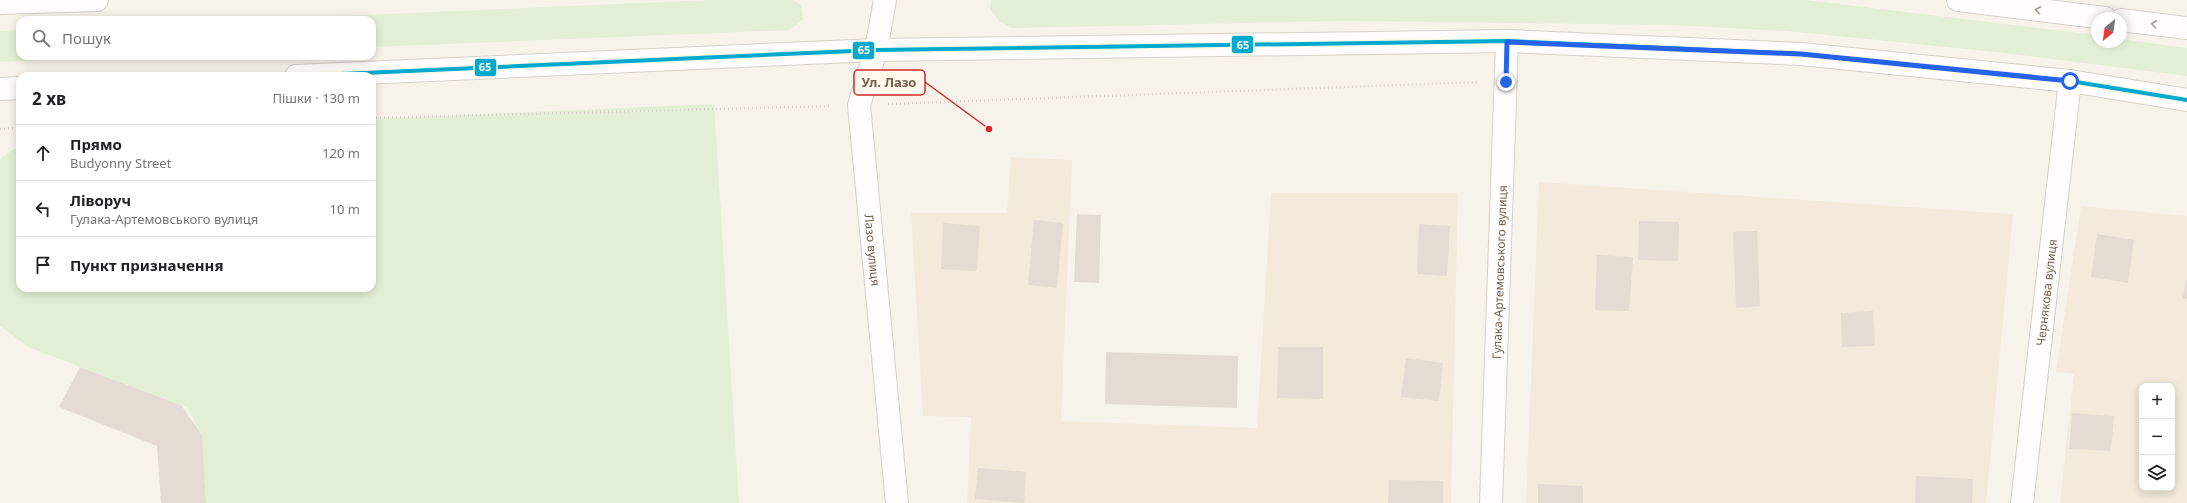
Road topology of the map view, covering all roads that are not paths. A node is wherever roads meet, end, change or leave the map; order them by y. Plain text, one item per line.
1 (97, 0) edge
2 (885, 0) edge
3 (1958, 0) edge
4 (0, 3) edge
5 (2070, 7) edge
6 (2091, 14) edge
7 (2127, 21) edge
8 (2187, 28) edge
9 (1507, 42) junction
10 (876, 50) junction
11 (376, 72) edge
12 (2070, 81) junction
13 (16, 88) edge
14 (0, 89) edge
15 (2187, 100) edge
16 (896, 503) edge
17 (1491, 503) edge
18 (2022, 503) edge

1 - 4 main road
2 - 10 main road, Лазо вулиця
5 -> 3 main road
5 - 6 main road
8 -> 7 main road
9 - 10 main road
9 - 12 main road
9 - 17 main road, Гулака-Артемовського вулиця
10 - 11 main road
10 - 16 main road, Лазо вулиця
12 - 15 main road
12 - 18 main road, Чернякова вулиця
13 - 14 main road

